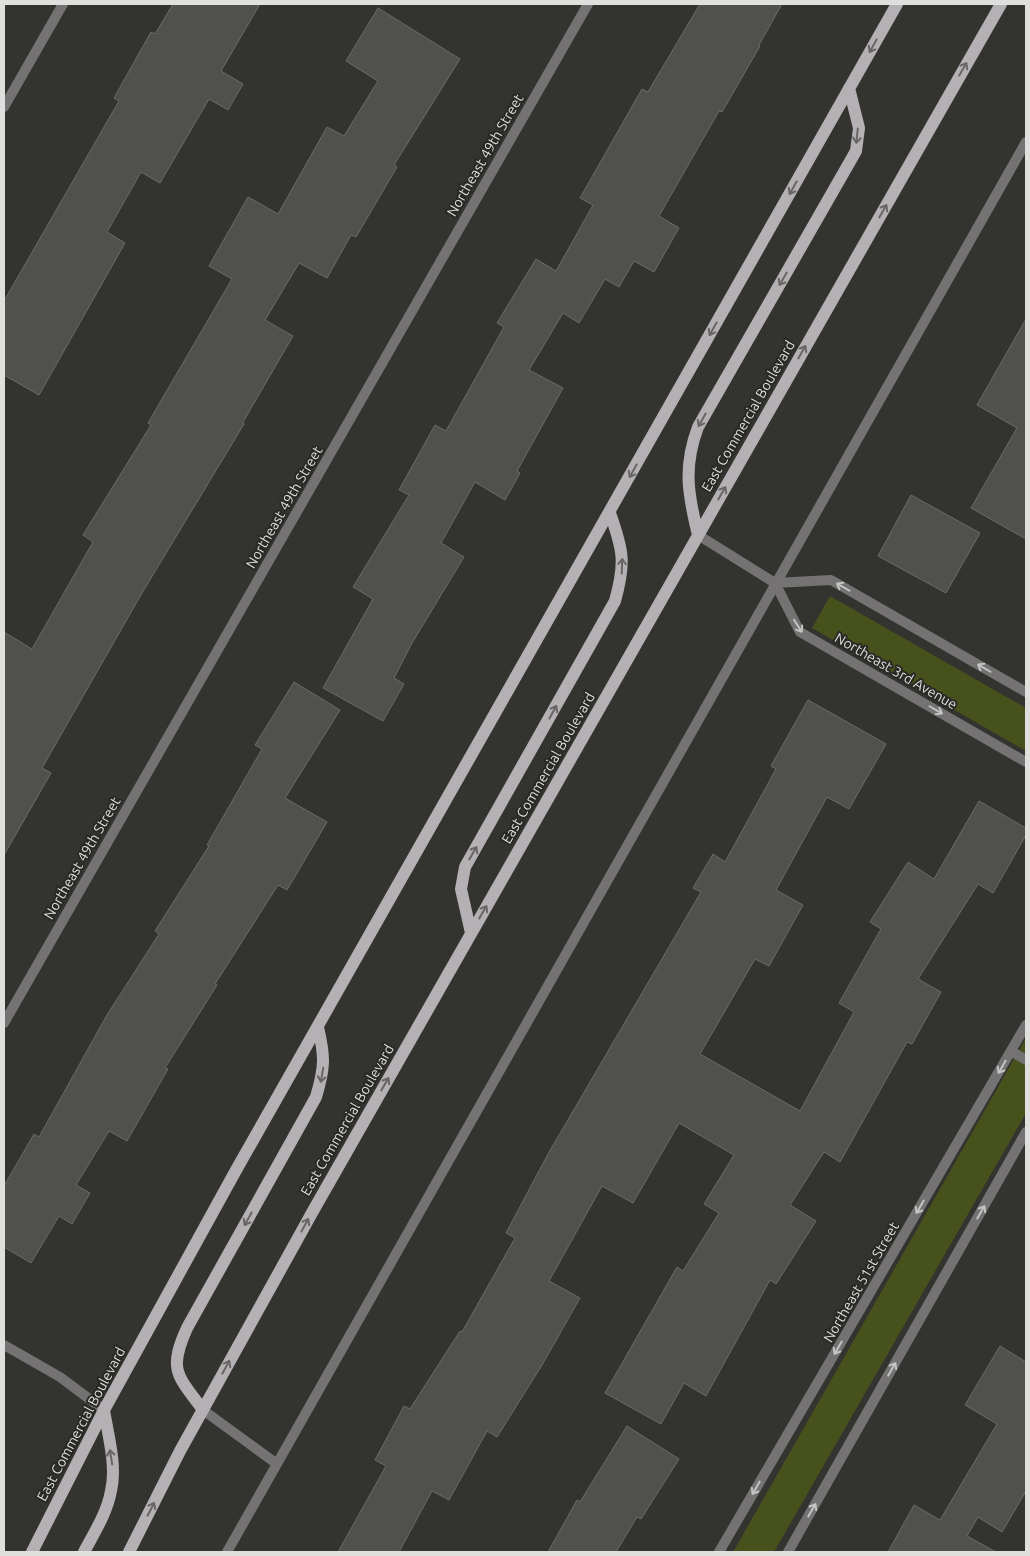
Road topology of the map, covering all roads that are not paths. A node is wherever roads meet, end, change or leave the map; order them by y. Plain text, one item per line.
1 (63, 4) edge
2 (588, 4) edge
3 (897, 4) edge
4 (1001, 4) edge
5 (849, 88) junction
6 (4, 107) edge
7 (1026, 142) edge
8 (610, 513) junction
9 (698, 535) junction
10 (775, 583) junction
11 (1026, 692) edge
12 (1026, 762) edge
13 (471, 933) junction
14 (4, 1023) edge
15 (1026, 1025) edge
16 (318, 1027) junction
17 (1011, 1051) junction
18 (1026, 1060) edge
19 (1026, 1132) edge
20 (4, 1345) edge
21 (104, 1410) junction
22 (202, 1410) junction
23 (277, 1464) junction
24 (32, 1552) edge
25 (84, 1552) edge
26 (129, 1552) edge
27 (227, 1552) edge
28 (719, 1552) edge
29 (788, 1552) edge

1 - 6 street
2 - 14 street, Northeast 49th Street
3 -> 5 main road, East Commercial Boulevard
9 -> 4 main road, East Commercial Boulevard
5 -> 8 main road, East Commercial Boulevard
5 -> 9 main road
7 - 10 street
13 -> 8 main road
8 - 16 main road, East Commercial Boulevard
9 - 10 street
13 -> 9 main road, East Commercial Boulevard
11 -> 10 street
10 -> 12 street, Northeast 3rd Avenue
10 - 23 street
22 -> 13 main road, East Commercial Boulevard
15 - 17 street, Northeast 51st Street
16 - 21 main road, East Commercial Boulevard
16 -> 22 main road
17 - 18 street
17 -> 28 street, Northeast 51st Street
29 -> 19 street
20 - 21 street
21 - 24 main road, East Commercial Boulevard
25 -> 21 main road
22 - 23 street
26 -> 22 main road, East Commercial Boulevard
23 - 27 street

